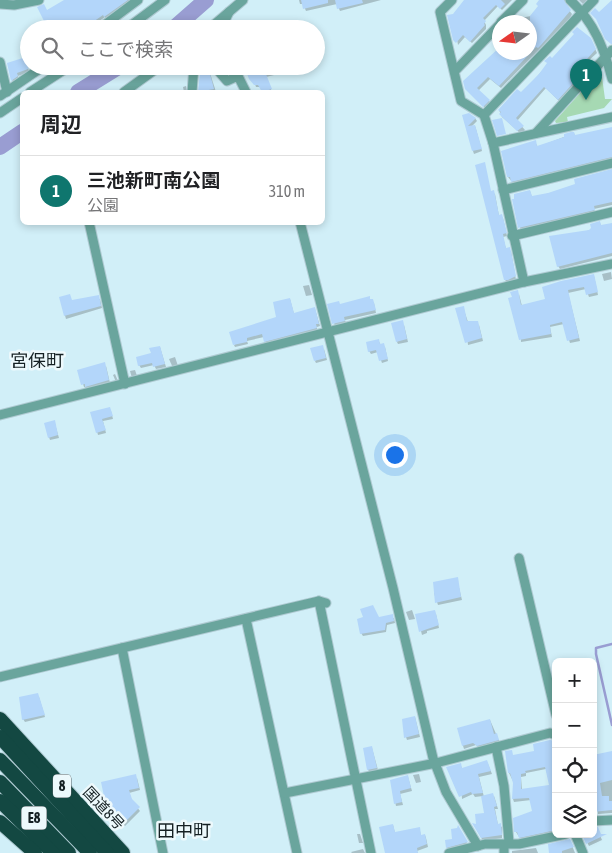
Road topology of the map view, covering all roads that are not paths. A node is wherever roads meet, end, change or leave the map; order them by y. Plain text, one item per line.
1 (39, 0) edge
2 (138, 0) edge
3 (165, 0) edge
4 (452, 0) edge
5 (523, 0) edge
6 (570, 0) edge
7 (594, 0) edge
8 (0, 4) edge
9 (235, 4) edge
10 (583, 12) junction
11 (508, 15) edge
12 (112, 20) edge
13 (138, 20) edge
14 (218, 20) edge
15 (226, 20) edge
16 (492, 32) edge
17 (609, 53) edge
18 (0, 62) edge
19 (455, 71) junction
20 (31, 75) edge
21 (56, 75) edge
22 (148, 75) edge
23 (193, 75) edge
24 (222, 75) edge
25 (612, 78) edge
26 (33, 90) edge
27 (127, 90) edge
28 (192, 90) edge
29 (245, 90) edge
30 (4, 94) edge
31 (20, 99) edge
32 (0, 113) edge
33 (484, 115) junction
34 (612, 116) edge
35 (536, 133) junction
36 (493, 142) junction
37 (612, 163) edge
38 (503, 190) junction
39 (612, 212) edge
40 (90, 225) edge
41 (301, 225) edge
42 (512, 236) junction
43 (612, 264) edge
44 (524, 282) junction
45 (326, 332) junction
46 (125, 384) junction
47 (0, 415) edge
48 (519, 558) dead end
49 (246, 618) junction
50 (122, 648) junction
51 (0, 678) edge
52 (553, 703) edge
53 (0, 718) edge
54 (552, 734) edge
55 (0, 737) edge
56 (496, 747) junction
57 (0, 760) edge
58 (436, 763) junction
59 (356, 778) junction
60 (0, 782) edge
61 (285, 794) junction
62 (0, 802) edge
63 (612, 820) edge
64 (597, 821) edge
65 (0, 822) edge
66 (552, 837) edge
67 (577, 838) edge
68 (478, 846) junction
69 (504, 849) edge
70 (26, 853) edge
71 (35, 853) edge
72 (52, 853) edge
73 (69, 853) edge
74 (90, 853) edge
75 (107, 853) edge
76 (124, 853) edge
77 (163, 853) edge
78 (297, 853) edge
79 (371, 853) edge
80 (449, 853) edge
81 (583, 853) edge

1 - 8 street
2 - 12 street
3 - 13 street
4 - 19 street
5 - 11 street
6 - 10 street
7 - 10 street
9 - 14 street
9 - 15 street
10 - 17 street
10 - 33 street
16 - 19 street
17 - 25 street
17 - 35 street
18 - 30 street
19 - 33 street
20 - 30 street
21 - 26 street
22 - 27 street
23 - 28 street
24 - 29 street
31 - 32 street
33 - 36 street
34 - 35 street
35 - 36 street
36 - 38 street
37 - 38 street
38 - 42 street
39 - 42 street
40 - 46 street
41 - 45 street
42 - 44 street
43 - 44 street
44 - 45 street
45 - 46 street
45 - 58 street
46 - 47 street
48 - 52 street
49 - 50 street
49 - 59 street
49 - 61 street
50 - 51 street
50 - 77 street
53 - 76 highway, 国道8号 / 8
54 - 56 street
55 - 75 highway
56 - 58 street
56 - 69 street
57 - 74 highway, E8
58 - 59 street
58 - 68 street
59 - 61 street
59 - 79 street
60 - 73 highway, E8
61 - 78 street
62 - 72 highway
63 - 64 street
65 - 70 highway
65 - 71 highway
66 - 69 street
67 - 81 street
68 - 69 street
68 - 80 street

